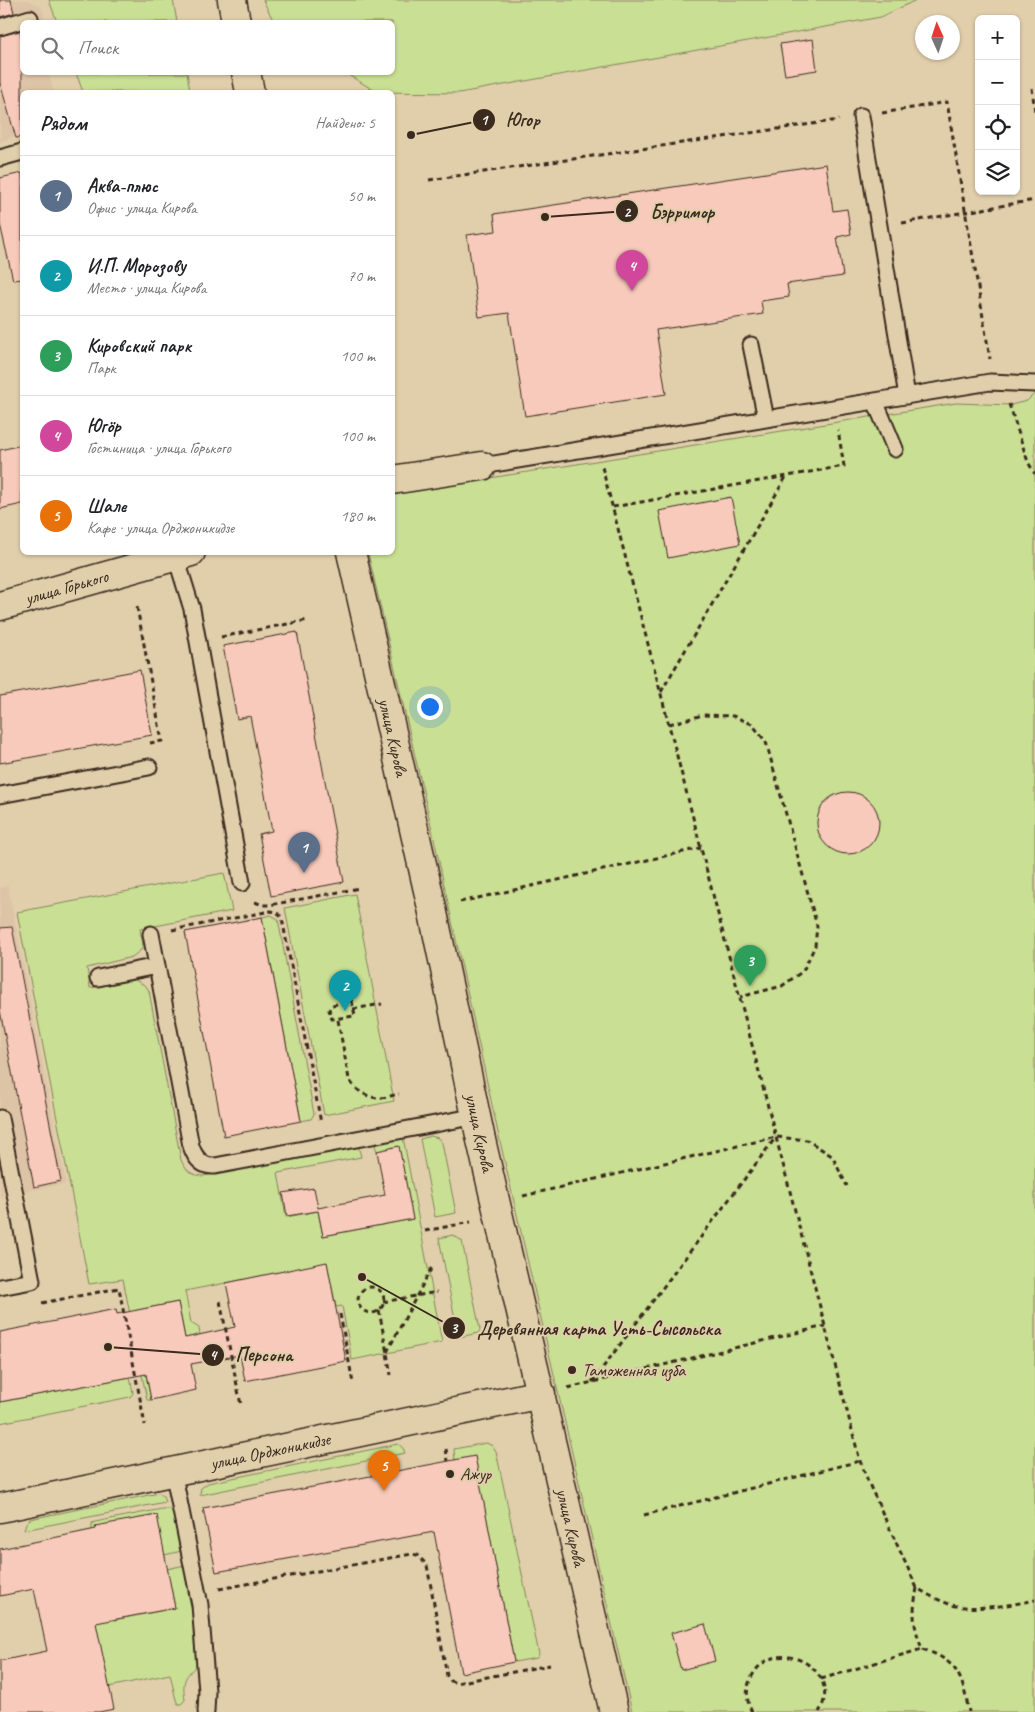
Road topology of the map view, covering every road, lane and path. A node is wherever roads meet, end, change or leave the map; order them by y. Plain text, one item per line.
1 (232, 0) edge
2 (30, 18) dead end
3 (23, 20) edge
4 (236, 20) edge
5 (20, 21) edge
6 (0, 27) edge
7 (247, 75) edge
8 (1032, 88) dead end
9 (250, 90) edge
10 (1035, 112) edge
11 (860, 116) junction
12 (20, 153) edge
13 (0, 158) edge
14 (429, 180) dead end
15 (1035, 200) edge
16 (965, 212) junction
17 (879, 227) junction
18 (751, 345) dead end
19 (990, 382) junction
20 (1035, 384) edge
21 (908, 396) junction
22 (1007, 398) dead end
23 (875, 402) junction
24 (766, 419) junction
25 (838, 426) dead end
26 (895, 450) dead end
27 (482, 466) joint
28 (602, 467) dead end
29 (1035, 474) edge
30 (786, 476) junction
31 (395, 480) edge
32 (613, 507) junction
33 (184, 555) edge
34 (352, 555) edge
35 (0, 606) edge
36 (137, 607) dead end
37 (308, 620) dead end
38 (198, 641) junction
39 (661, 692) junction
40 (669, 724) junction
41 (146, 744) dead end
42 (149, 768) dead end
43 (0, 795) edge
44 (701, 848) junction
45 (242, 883) joint
46 (360, 888) dead end
47 (460, 902) dead end
48 (270, 905) junction
49 (271, 911) junction
50 (172, 930) dead end
51 (151, 934) dead end
52 (157, 966) junction
53 (98, 978) dead end
54 (740, 997) junction
55 (382, 1004) dead end
56 (354, 1009) junction
57 (338, 1020) junction
58 (399, 1094) dead end
59 (477, 1116) junction
60 (0, 1118) edge
61 (321, 1125) dead end
62 (776, 1138) junction
63 (847, 1186) dead end
64 (498, 1210) junction
65 (425, 1231) dead end
66 (432, 1267) dead end
67 (0, 1287) edge
68 (437, 1292) dead end
69 (417, 1296) junction
70 (220, 1301) dead end
71 (383, 1302) junction
72 (36, 1304) dead end
73 (379, 1310) junction
74 (340, 1314) dead end
75 (825, 1326) junction
76 (387, 1352) junction
77 (392, 1376) dead end
78 (592, 1382) junction
79 (353, 1383) dead end
80 (554, 1391) junction
81 (241, 1405) dead end
82 (145, 1425) dead end
83 (446, 1448) dead end
84 (448, 1461) dead end
85 (860, 1461) junction
86 (173, 1471) junction
87 (0, 1508) edge
88 (644, 1515) dead end
89 (215, 1588) dead end
90 (917, 1588) junction
91 (1035, 1600) edge
92 (922, 1649) junction
93 (550, 1665) dead end
94 (821, 1680) junction
95 (206, 1712) edge
96 (614, 1712) edge
97 (752, 1712) edge
98 (819, 1712) edge
99 (969, 1712) edge

1 - 4 street
2 - 3 lane
5 - 6 lane
7 - 9 street
8 - 10 path
11 - 14 path
11 - 16 path
11 - 17 lane
12 - 13 lane
15 - 16 path
16 - 17 path
16 - 19 path
17 - 21 lane
18 - 24 lane
19 - 20 lane
19 - 21 lane
21 - 23 lane
22 - 29 path
23 - 24 lane
23 - 26 lane
24 - 27 lane
25 - 30 path
27 - 31 street
28 - 32 path
30 - 32 path
30 - 39 path
32 - 39 path
33 - 35 street, улица Горького
33 - 38 lane
34 - 59 street, улица Кирова
36 - 41 path
37 - 38 path
38 - 45 lane
39 - 40 path
40 - 44 path
40 - 54 path
42 - 43 lane
44 - 47 path
44 - 54 path
45 - 48 path
46 - 48 path
48 - 49 path
49 - 50 path
49 - 61 path
51 - 52 lane
52 - 53 lane
52 - 59 lane
54 - 62 path
55 - 56 path
56 - 57 path
56 - 57 path
57 - 58 path
59 - 64 street, улица Кирова
60 - 67 lane
62 - 63 path
62 - 64 path
62 - 75 path
62 - 78 path
64 - 65 path
64 - 80 street, улица Кирова
66 - 69 path
68 - 69 path
69 - 71 path
69 - 76 path
70 - 81 path
71 - 73 path
71 - 73 path
72 - 82 path
73 - 76 path
74 - 79 path
75 - 78 path
75 - 85 path
76 - 77 path
78 - 80 path
80 - 86 street, улица Орджоникидзе
80 - 96 street, улица Кирова
83 - 84 path
85 - 88 path
85 - 90 path
86 - 87 street, улица Орджоникидзе
86 - 95 lane
89 - 93 path
90 - 91 path
90 - 92 path
92 - 94 path
92 - 99 path
94 - 97 path
94 - 98 path

